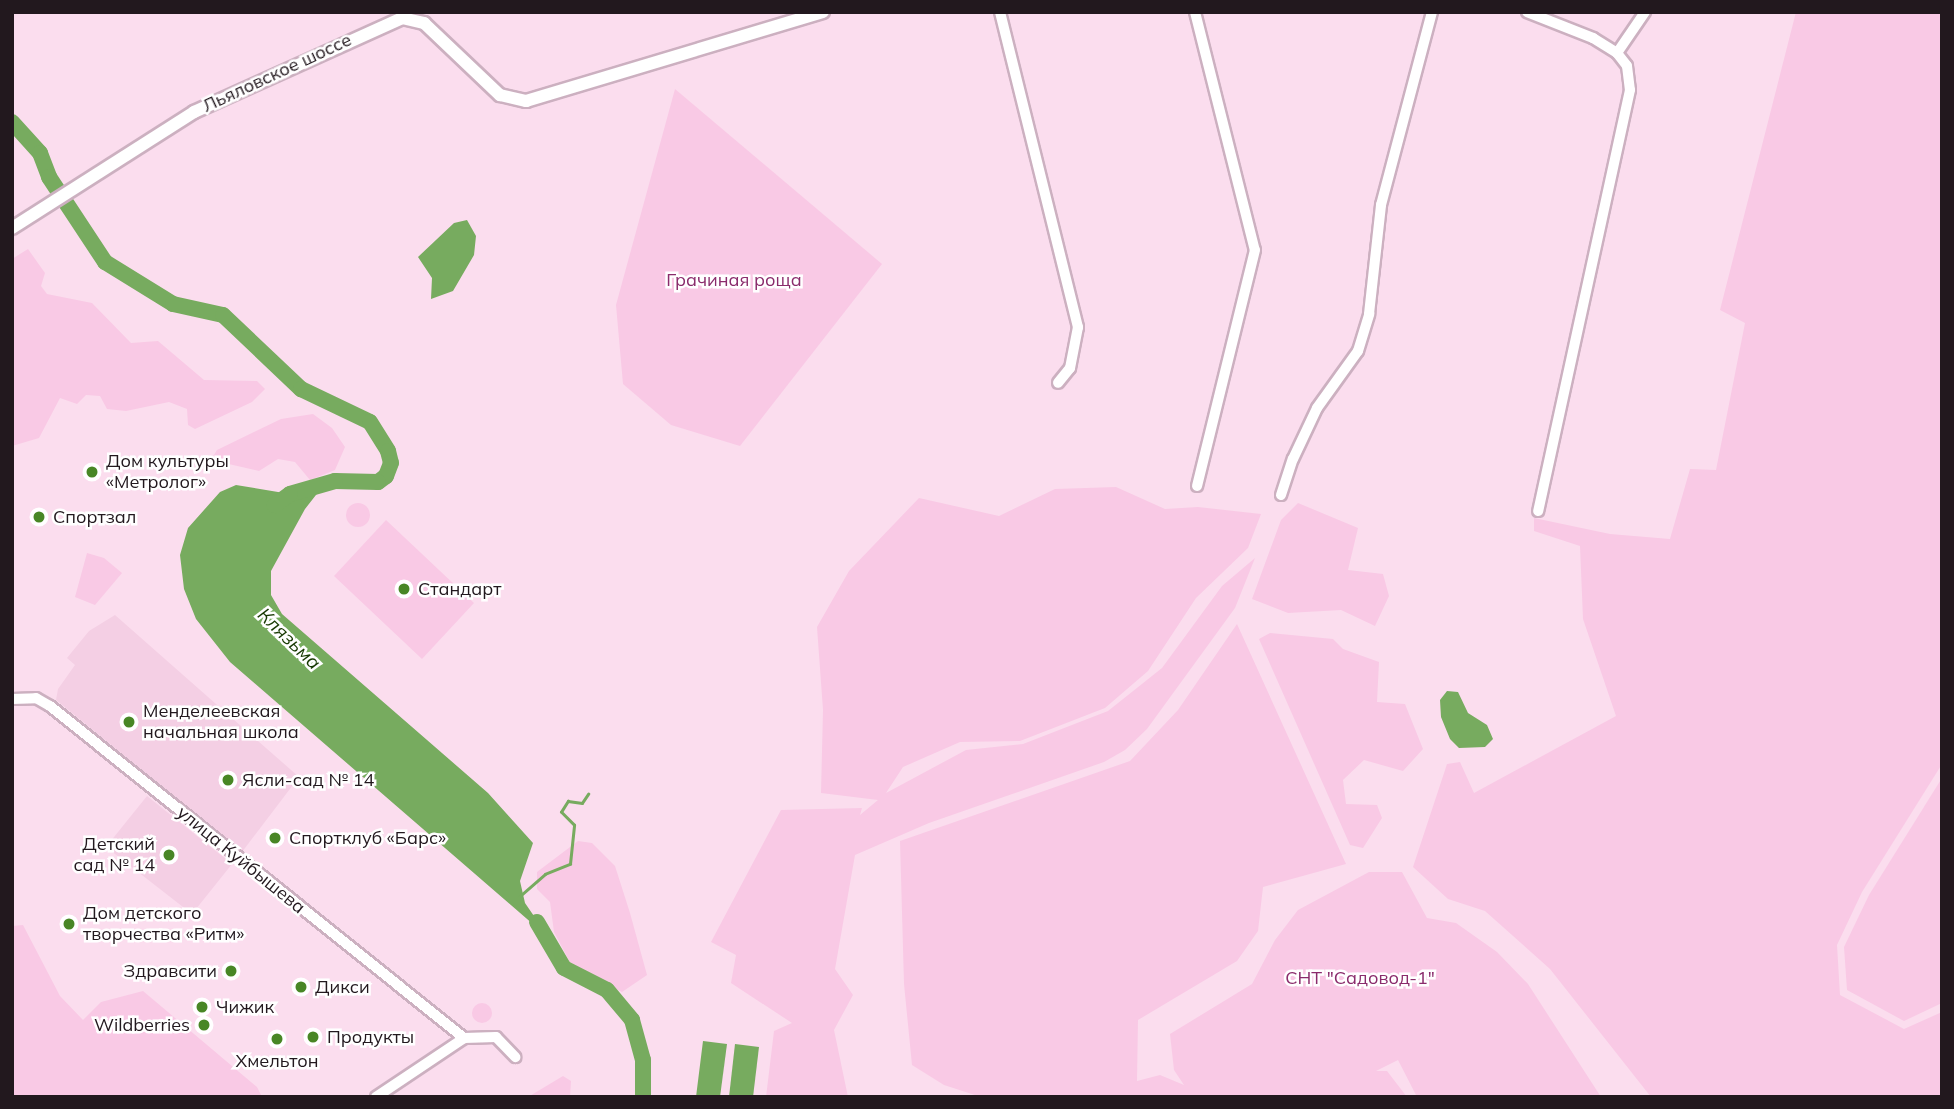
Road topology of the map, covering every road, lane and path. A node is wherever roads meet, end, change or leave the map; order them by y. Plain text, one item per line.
1 (823, 12) edge
2 (1000, 12) edge
3 (1195, 12) edge
4 (1432, 12) edge
5 (1527, 12) edge
6 (1645, 12) edge
7 (419, 15) edge
8 (1617, 53) junction
9 (12, 228) edge
10 (1058, 383) dead end
11 (1197, 486) dead end
12 (1281, 495) dead end
13 (1538, 511) dead end
14 (12, 699) edge
15 (464, 1038) junction
16 (515, 1057) dead end
17 (376, 1097) edge

1 - 7 street, Льяловское шоссе
2 - 10 street
3 - 11 street
4 - 12 street
5 - 8 street
6 - 8 street
7 - 9 street, Льяловское шоссе
8 - 13 street
14 - 15 street, улица Куйбышева
15 - 16 street
15 - 17 street

